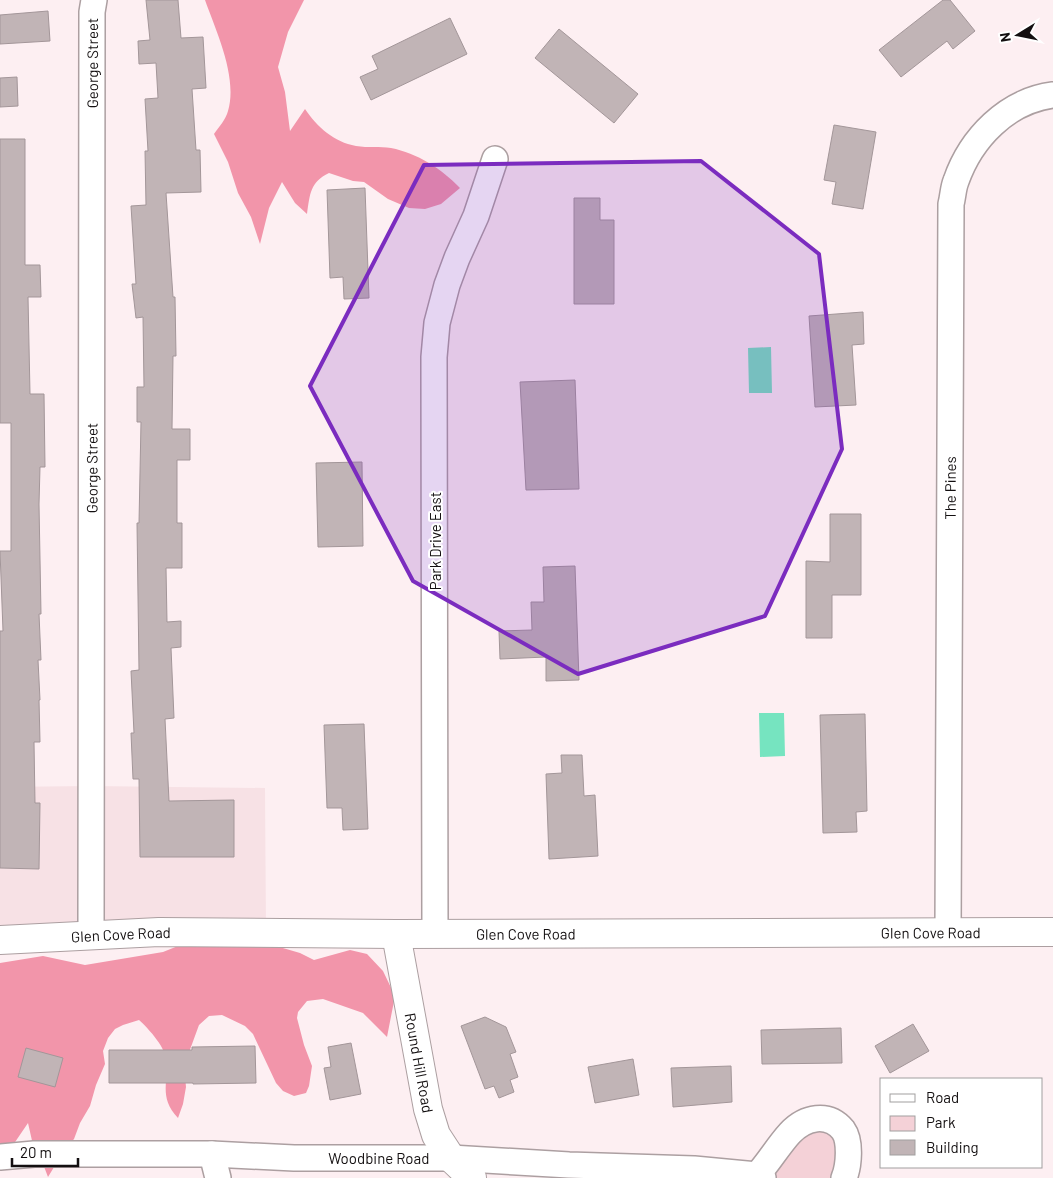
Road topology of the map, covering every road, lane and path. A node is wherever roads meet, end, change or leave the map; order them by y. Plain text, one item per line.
1 (94, 0) edge
2 (1053, 95) edge
3 (495, 159) dead end
4 (948, 932) junction
5 (1053, 932) edge
6 (435, 933) junction
7 (91, 934) junction
8 (396, 934) junction
9 (0, 940) edge
10 (212, 1154) junction
11 (0, 1157) edge
12 (451, 1158) junction
13 (760, 1177) edge
14 (218, 1178) edge
15 (472, 1178) edge
16 (844, 1178) edge

1 - 7 street, George Street
2 - 4 street, The Pines
3 - 6 street, Park Drive East
4 - 5 main road, Glen Cove Road
4 - 6 main road, Glen Cove Road
6 - 8 main road, Glen Cove Road
7 - 8 main road, Glen Cove Road
7 - 9 main road, Glen Cove Road
8 - 12 main road, Round Hill Road
10 - 11 street, Woodbine Road
10 - 12 street, Woodbine Road
10 - 14 street
12 - 13 street, Woodbine Road
12 - 15 main road, Round Hill Road
13 - 16 street, Woodbine Road

